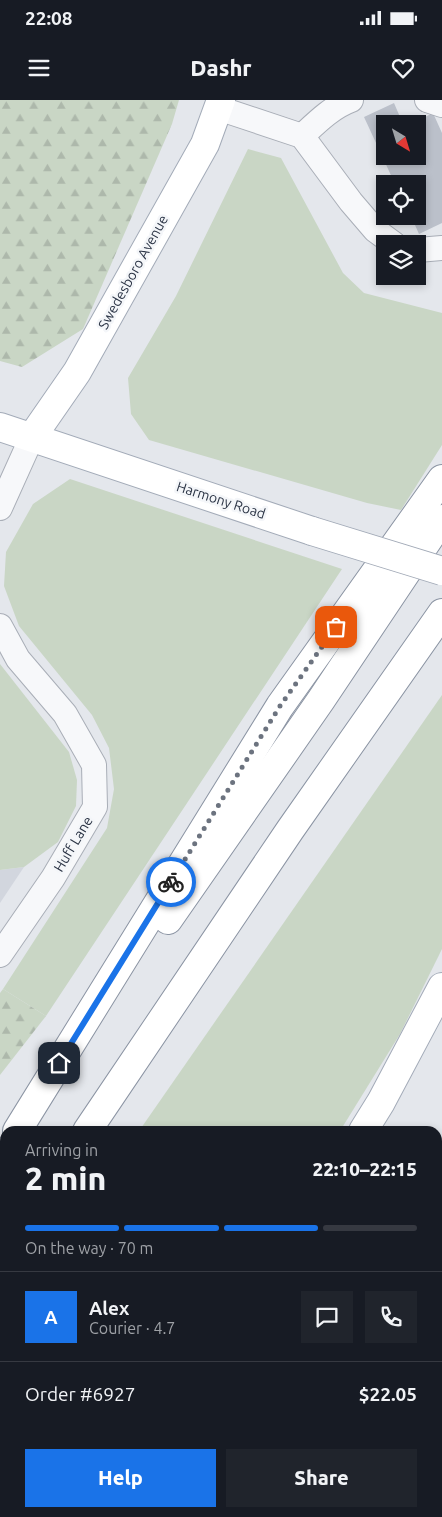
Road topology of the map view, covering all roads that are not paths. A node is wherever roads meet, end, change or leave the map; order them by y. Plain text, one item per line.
1 (352, 100) edge
2 (427, 100) edge
3 (220, 104) edge
4 (442, 105) edge
5 (302, 136) junction
6 (382, 235) edge
7 (442, 248) edge
8 (426, 249) edge
9 (0, 427) edge
10 (32, 438) junction
11 (442, 480) edge
12 (0, 508) edge
13 (442, 519) edge
14 (442, 571) edge
15 (442, 612) edge
16 (0, 626) edge
17 (0, 954) edge
18 (442, 986) edge
19 (22, 1126) edge
20 (23, 1126) edge
21 (90, 1126) edge
22 (366, 1126) edge

1 - 5 street
2 - 4 street
3 - 5 street
3 - 10 main road, Swedesboro Avenue
5 - 6 street
7 - 8 street
9 - 10 main road, Harmony Road
10 - 12 street
10 - 14 main road, Harmony Road, bridge
11 - 19 main road
13 - 20 main road
15 - 21 main road
16 - 17 street, Huff Lane
18 - 22 main road

